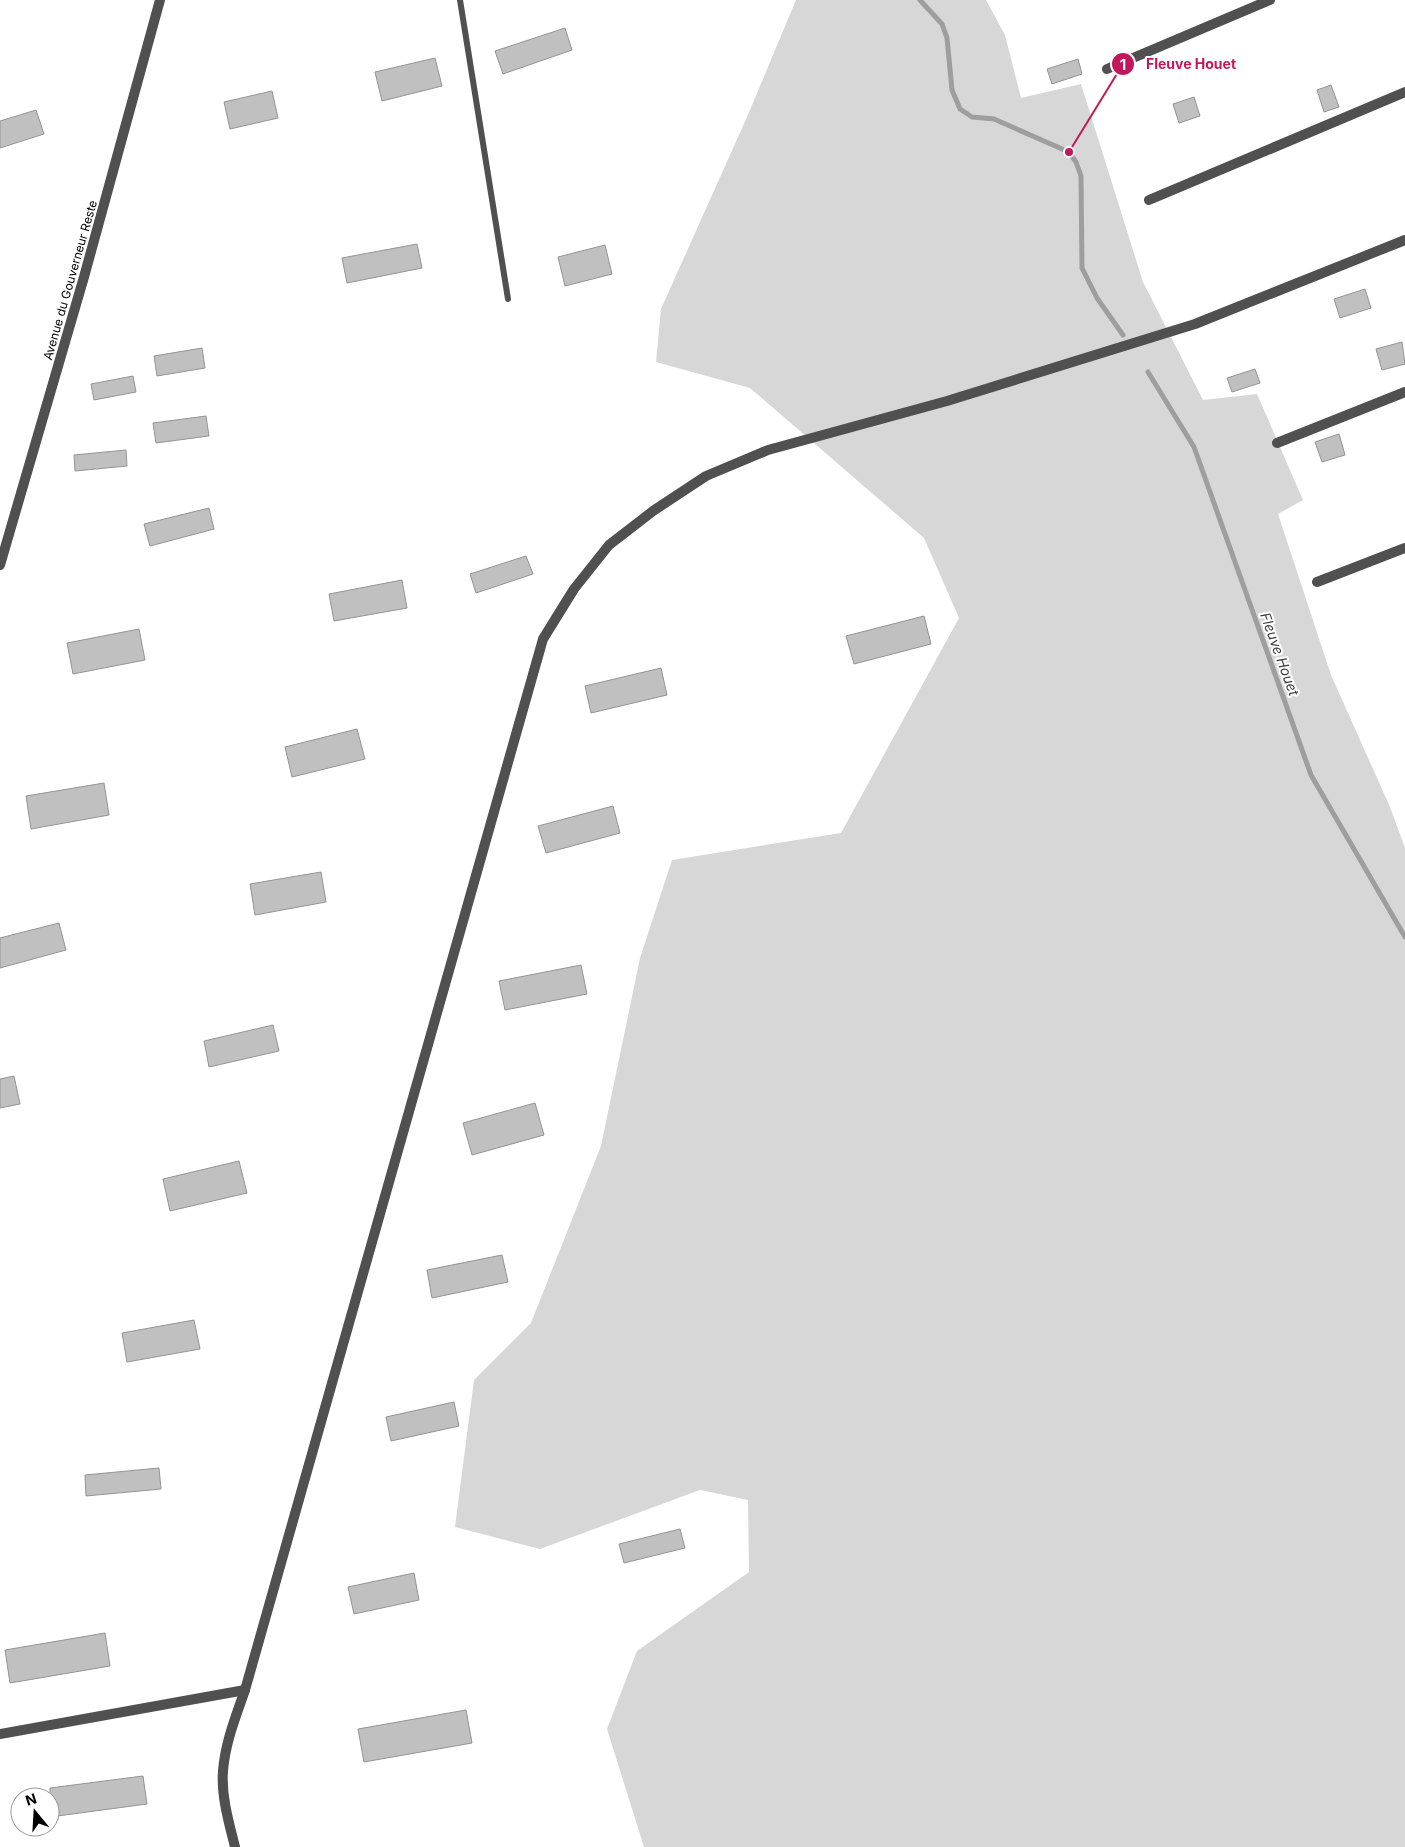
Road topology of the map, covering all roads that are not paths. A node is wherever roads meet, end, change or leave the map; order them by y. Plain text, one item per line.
1 (160, 0) edge
2 (460, 0) edge
3 (1270, 0) edge
4 (1107, 69) dead end
5 (1405, 92) edge
6 (1149, 200) dead end
7 (1405, 240) edge
8 (508, 299) dead end
9 (1405, 392) edge
10 (1277, 443) dead end
11 (1405, 548) edge
12 (1, 559) edge
13 (1317, 582) dead end
14 (246, 1690) junction
15 (0, 1734) edge
16 (235, 1847) edge

1 - 12 street, Avenue du Gouverneur Reste
2 - 8 lane
3 - 4 street
5 - 6 street
7 - 14 street
9 - 10 street
11 - 13 street
14 - 15 street
14 - 16 street

